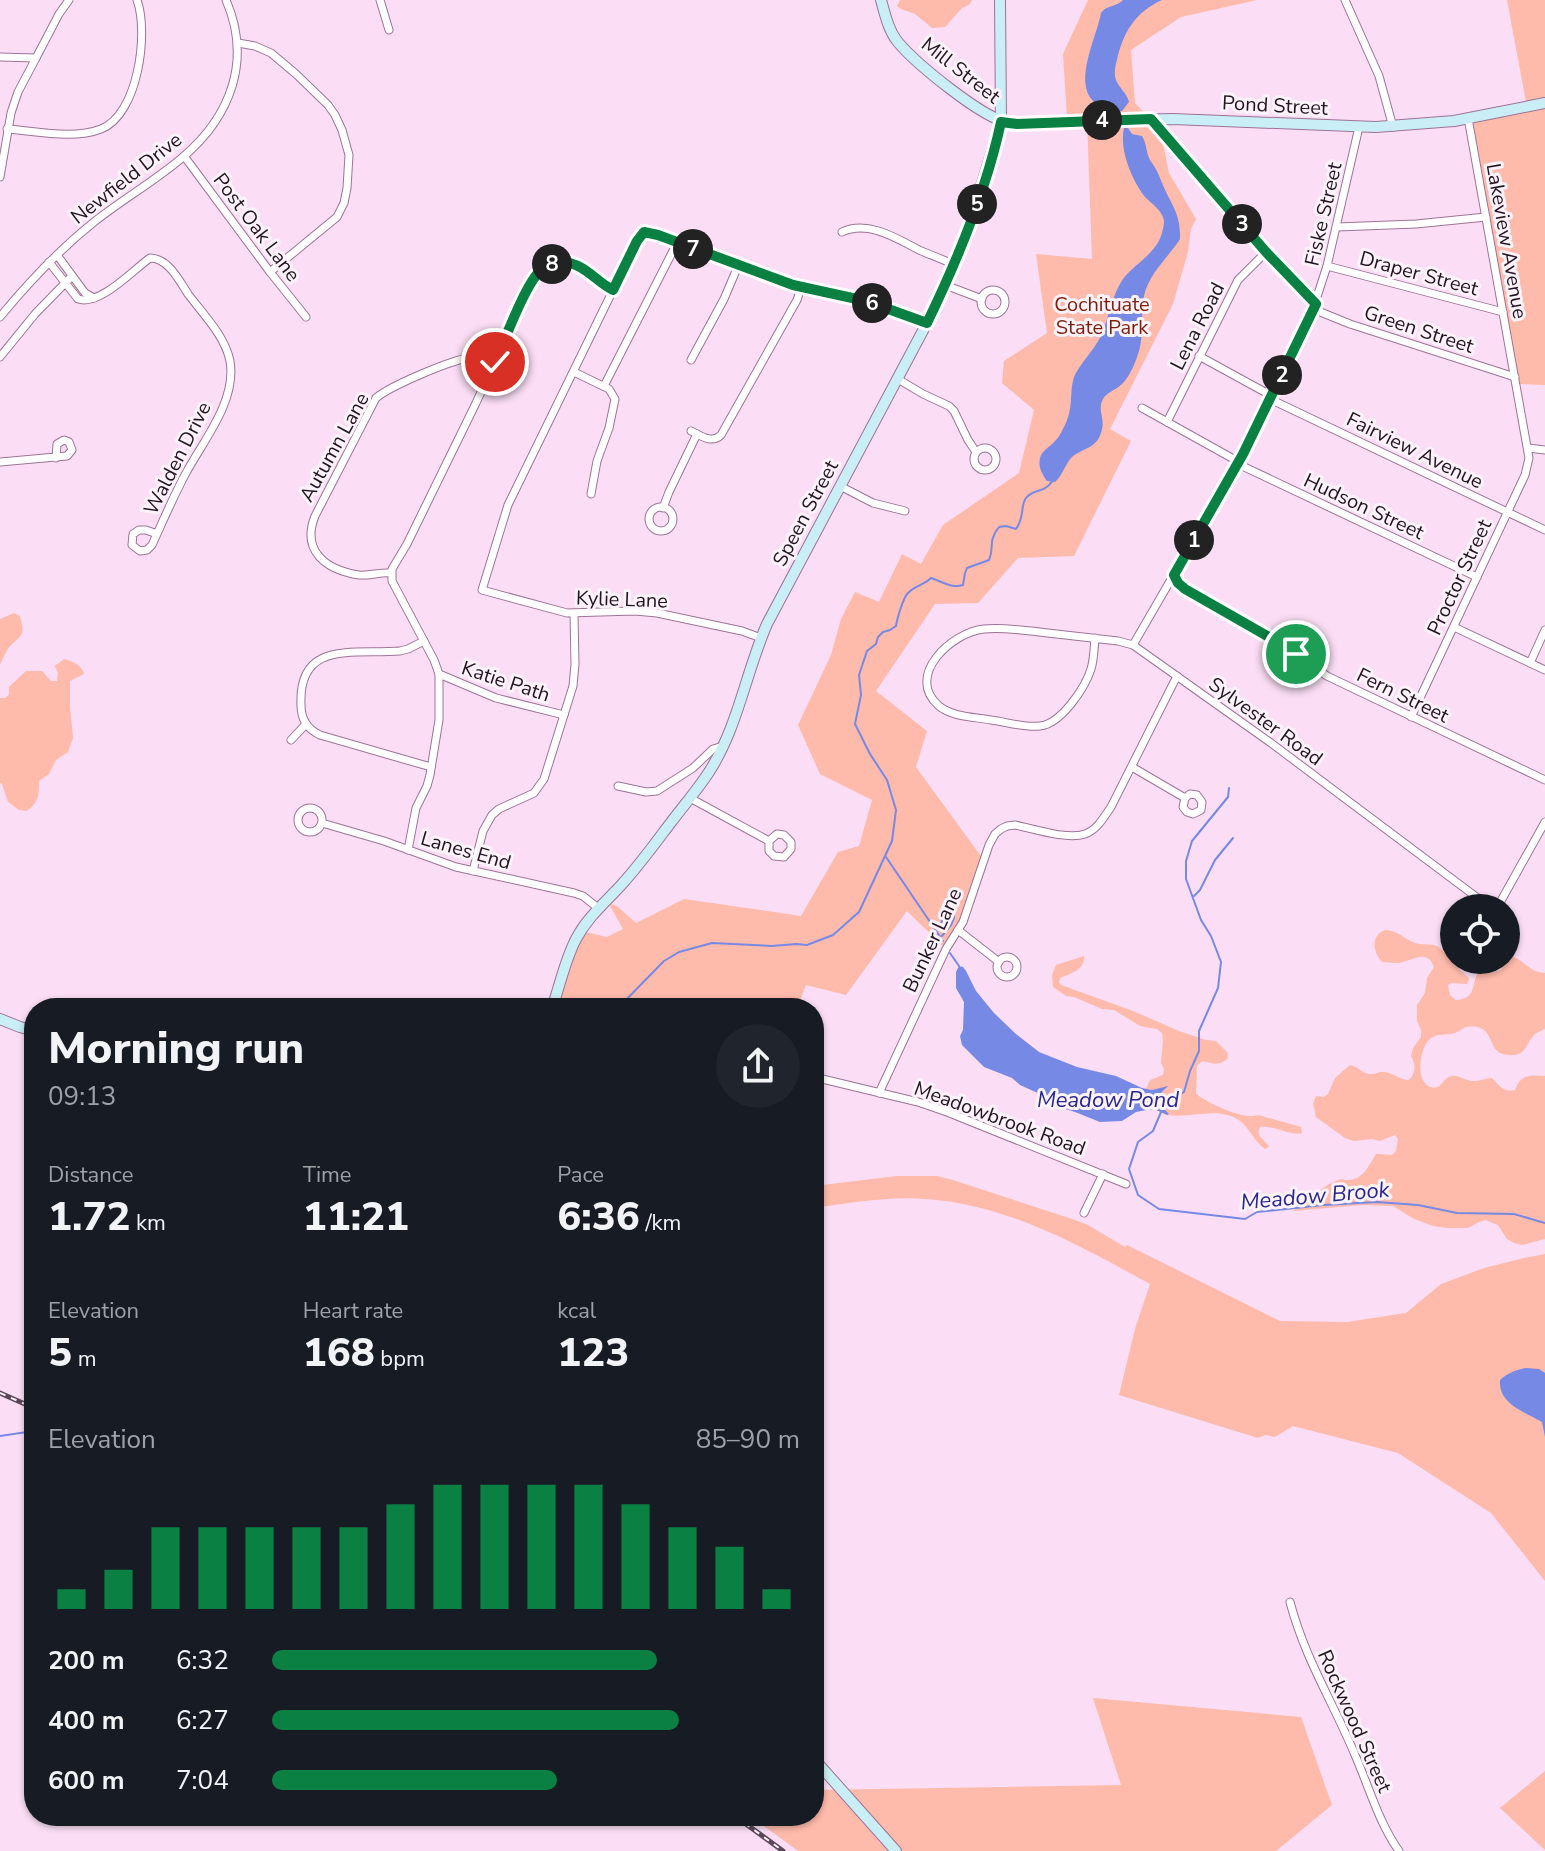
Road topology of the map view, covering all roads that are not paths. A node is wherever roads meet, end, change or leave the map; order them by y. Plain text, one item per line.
1 (69, 0) edge
2 (137, 0) edge
3 (226, 0) edge
4 (380, 0) edge
5 (881, 0) edge
6 (1000, 0) edge
7 (1345, 0) edge
8 (389, 30) dead end
9 (238, 43) junction
10 (0, 57) edge
11 (36, 58) junction
12 (1545, 103) edge
13 (1468, 118) junction
14 (1151, 119) junction
15 (1001, 122) junction
16 (1359, 127) junction
17 (1393, 127) junction
18 (7, 129) junction
19 (184, 156) junction
20 (0, 177) edge
21 (1486, 217) junction
22 (1337, 227) junction
23 (842, 232) dead end
24 (677, 243) junction
25 (1266, 252) junction
26 (57, 255) junction
27 (49, 262) junction
28 (954, 265) junction
29 (738, 266) junction
30 (1327, 266) junction
31 (270, 272) junction
32 (72, 276) junction
33 (66, 283) junction
34 (945, 285) junction
35 (801, 288) junction
36 (613, 290) junction
37 (94, 298) junction
38 (982, 299) dead end
39 (1314, 307) junction
40 (1503, 312) junction
41 (0, 317) edge
42 (306, 317) dead end
43 (927, 323) junction
44 (1199, 356) junction
45 (0, 357) edge
46 (691, 360) dead end
47 (495, 362) junction
48 (574, 372) junction
49 (1515, 377) junction
50 (898, 379) junction
51 (606, 388) junction
52 (1271, 397) junction
53 (1142, 408) dead end
54 (1167, 422) junction
55 (1528, 448) junction
56 (1545, 450) edge
57 (976, 452) dead end
58 (56, 458) dead end
59 (0, 462) edge
60 (1239, 463) junction
61 (840, 486) junction
62 (591, 494) dead end
63 (663, 508) dead end
64 (905, 511) dead end
65 (1507, 512) junction
66 (1545, 530) edge
67 (157, 534) dead end
68 (390, 573) junction
69 (1174, 575) junction
70 (1477, 577) junction
71 (574, 614) junction
72 (1454, 627) junction
73 (1545, 630) edge
74 (761, 638) junction
75 (1095, 638) junction
76 (424, 641) junction
77 (1133, 645) junction
78 (1530, 663) junction
79 (1545, 670) edge
80 (439, 674) junction
81 (1177, 676) junction
82 (564, 715) junction
83 (1411, 717) junction
84 (306, 724) junction
85 (291, 740) dead end
86 (723, 746) junction
87 (431, 767) junction
88 (1132, 767) junction
89 (1545, 780) edge
90 (618, 786) dead end
91 (690, 798) junction
92 (1185, 798) dead end
93 (1545, 822) edge
94 (322, 823) dead end
95 (769, 841) dead end
96 (408, 850) junction
97 (473, 871) junction
98 (1475, 894) edge
99 (1502, 894) edge
100 (598, 908) junction
101 (958, 930) junction
102 (999, 962) dead end
103 (556, 998) edge
104 (0, 1019) edge
105 (24, 1028) edge
106 (824, 1079) edge
107 (879, 1093) junction
108 (1103, 1174) junction
109 (1126, 1184) dead end
110 (1084, 1213) dead end
111 (1290, 1602) dead end
112 (824, 1770) edge
113 (896, 1851) edge
114 (1399, 1851) edge

1 - 11 street
2 - 18 street
3 - 9 street, Newfield Drive
4 - 8 street
5 - 15 street, Mill Street
6 - 15 street, Speen Street
7 - 17 street
9 - 19 street, Newfield Drive
9 - 31 street
10 - 11 street
11 - 18 street
12 - 13 street, Pond Street
13 - 17 street, Pond Street
13 - 21 street, Lakeview Avenue
14 - 15 street, Pond Street
14 - 16 street, Pond Street
14 - 25 street
15 - 28 street, Speen Street
16 - 17 street, Pond Street
16 - 22 street, Fiske Street
18 - 20 street
19 - 26 street, Newfield Drive
19 - 31 street, Post Oak Lane
21 - 22 street
21 - 40 street, Lakeview Avenue
22 - 30 street, Fiske Street
23 - 28 street
24 - 29 street
24 - 36 street
24 - 51 street
25 - 39 street
25 - 44 street, Lena Road
26 - 27 street, Newfield Drive
26 - 32 street
27 - 33 street
27 - 41 street, Newfield Drive
28 - 34 street, Speen Street
29 - 35 street
29 - 46 street
30 - 39 street, Fiske Street
30 - 40 street, Draper Street
31 - 42 street, Post Oak Lane
32 - 33 street
32 - 37 street
33 - 37 street
33 - 45 street
34 - 38 street
34 - 43 street, Speen Street
35 - 43 street
35 - 63 street
36 - 47 street
36 - 48 street
37 - 67 street, Walden Drive
39 - 49 street, Green Street
39 - 52 street, Fiske Street
40 - 49 street, Lakeview Avenue
43 - 50 street, Speen Street
44 - 52 street, Fairview Avenue
44 - 54 street, Lena Road
47 - 68 street
47 - 68 street, Autumn Lane
48 - 51 street
48 - 71 street, Kylie Lane
49 - 55 street, Lakeview Avenue
50 - 57 street
50 - 61 street, Speen Street
51 - 62 street
52 - 60 street, Fiske Street
52 - 65 street, Fairview Avenue
53 - 54 street, Hudson Street
54 - 60 street, Hudson Street
55 - 56 street
55 - 65 street, Proctor Street
58 - 59 street
60 - 69 street, Fiske Street
60 - 70 street, Hudson Street
61 - 64 street
61 - 74 street, Speen Street
65 - 66 street, Fairview Avenue
65 - 70 street, Proctor Street
68 - 76 street
69 - 77 street, Fiske Street
69 - 83 street, Fern Street
70 - 72 street, Proctor Street
71 - 74 street, Kylie Lane
71 - 82 street
72 - 78 street
72 - 83 street, Proctor Street
73 - 78 street
74 - 86 street, Speen Street
75 - 75 street, Sylvester Road
75 - 77 street, Sylvester Road
76 - 80 street
76 - 84 street
77 - 81 street, Sylvester Road
78 - 79 street
80 - 82 street, Katie Path
80 - 87 street
81 - 88 street, Bunker Lane
81 - 98 street, Sylvester Road
82 - 97 street
83 - 89 street, Fern Street
84 - 85 street
84 - 87 street
86 - 90 street
86 - 91 street, Speen Street
87 - 96 street
88 - 92 street
88 - 101 street, Bunker Lane
91 - 95 street
91 - 100 street, Speen Street
93 - 99 street
94 - 96 street, Lanes End
96 - 97 street, Lanes End
97 - 100 street, Lanes End
100 - 103 street, Speen Street
101 - 102 street
101 - 107 street, Bunker Lane
104 - 105 street
106 - 107 street, Meadowbrook Road
107 - 108 street, Meadowbrook Road
108 - 109 street, Meadowbrook Road
108 - 110 street
111 - 114 street, Rockwood Street
112 - 113 street

